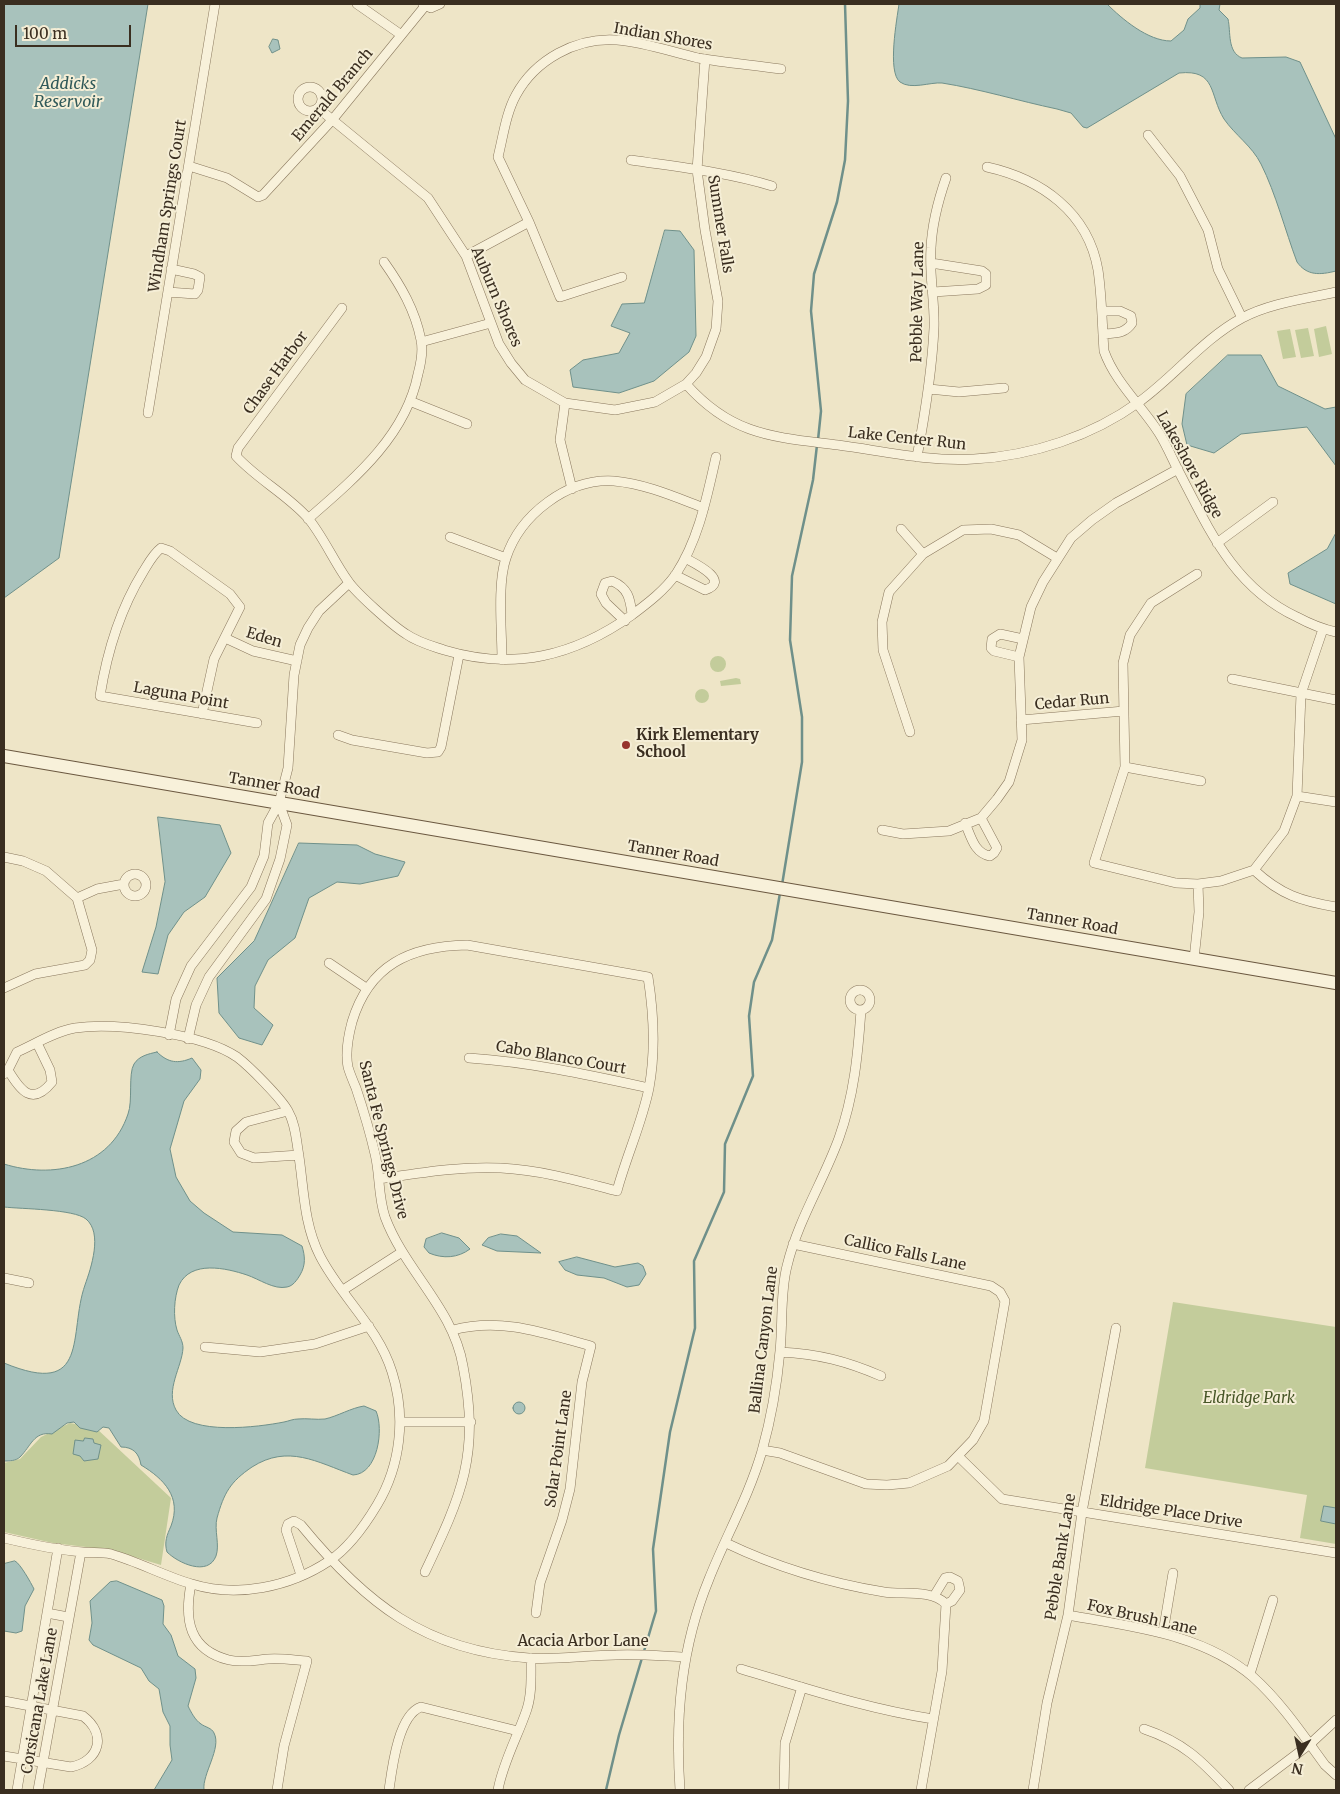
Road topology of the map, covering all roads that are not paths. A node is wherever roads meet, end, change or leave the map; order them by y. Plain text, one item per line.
1 (215, 4) edge
2 (357, 4) edge
3 (440, 4) edge
4 (424, 5) edge
5 (400, 34) junction
6 (705, 59) junction
7 (781, 69) dead end
8 (318, 108) dead end
9 (333, 119) junction
10 (1148, 135) dead end
11 (631, 160) dead end
12 (188, 166) junction
13 (987, 167) dead end
14 (697, 170) junction
15 (946, 178) dead end
16 (772, 186) dead end
17 (529, 222) junction
18 (466, 256) junction
19 (384, 262) dead end
20 (931, 263) junction
21 (171, 269) junction
22 (622, 277) dead end
23 (168, 292) junction
24 (933, 292) junction
25 (1336, 292) edge
26 (342, 308) dead end
27 (1102, 311) junction
28 (1242, 318) junction
29 (491, 323) junction
30 (1103, 334) junction
31 (421, 342) junction
32 (686, 384) junction
33 (1004, 388) dead end
34 (929, 389) junction
35 (412, 402) junction
36 (565, 403) junction
37 (1137, 403) junction
38 (148, 413) dead end
39 (467, 424) dead end
40 (716, 457) dead end
41 (916, 457) junction
42 (1178, 469) junction
43 (572, 489) junction
44 (1273, 502) dead end
45 (704, 508) junction
46 (308, 519) junction
47 (901, 529) dead end
48 (450, 537) dead end
49 (1216, 543) junction
50 (923, 554) junction
51 (506, 558) junction
52 (685, 558) junction
53 (1057, 558) junction
54 (1197, 574) dead end
55 (676, 575) junction
56 (349, 583) junction
57 (632, 614) junction
58 (625, 621) junction
59 (1323, 630) junction
60 (1336, 632) edge
61 (225, 638) junction
62 (1023, 639) junction
63 (459, 654) junction
64 (1019, 657) junction
65 (502, 660) junction
66 (297, 661) junction
67 (1232, 679) dead end
68 (1301, 694) junction
69 (1336, 700) edge
70 (1124, 711) junction
71 (202, 714) junction
72 (1022, 720) junction
73 (257, 723) dead end
74 (910, 732) dead end
75 (338, 735) dead end
76 (4, 756) edge
77 (1125, 767) junction
78 (1201, 781) dead end
79 (1297, 796) junction
80 (1336, 802) edge
81 (279, 803) junction
82 (981, 818) junction
83 (965, 823) junction
84 (882, 830) dead end
85 (4, 857) edge
86 (1254, 870) junction
87 (124, 884) dead end
88 (1198, 884) junction
89 (77, 898) junction
90 (1336, 907) edge
91 (1194, 959) junction
92 (329, 963) dead end
93 (1336, 983) edge
94 (4, 988) edge
95 (366, 988) junction
96 (861, 1010) dead end
97 (169, 1035) junction
98 (188, 1039) junction
99 (37, 1043) junction
100 (469, 1058) dead end
101 (6, 1072) edge
102 (649, 1088) junction
103 (288, 1111) junction
104 (299, 1155) junction
105 (379, 1179) junction
106 (793, 1244) junction
107 (402, 1252) junction
108 (4, 1278) edge
109 (29, 1283) dead end
110 (342, 1290) junction
111 (369, 1326) junction
112 (1116, 1328) dead end
113 (452, 1330) junction
114 (205, 1346) dead end
115 (780, 1352) junction
116 (881, 1376) dead end
117 (401, 1422) junction
118 (470, 1422) junction
119 (762, 1450) junction
120 (959, 1456) junction
121 (1082, 1512) junction
122 (4, 1538) edge
123 (726, 1544) junction
124 (58, 1548) junction
125 (81, 1552) junction
126 (1336, 1553) edge
127 (330, 1561) junction
128 (425, 1572) dead end
129 (1173, 1573) dead end
130 (301, 1575) junction
131 (191, 1584) junction
132 (940, 1599) junction
133 (1273, 1600) dead end
134 (47, 1613) junction
135 (536, 1613) dead end
136 (1068, 1615) junction
137 (68, 1616) junction
138 (1163, 1633) junction
139 (684, 1657) junction
140 (531, 1658) junction
141 (741, 1668) dead end
142 (1250, 1674) junction
143 (802, 1687) junction
144 (4, 1701) edge
145 (31, 1707) junction
146 (52, 1710) junction
147 (933, 1719) junction
148 (1336, 1720) edge
149 (1144, 1729) dead end
150 (518, 1731) junction
151 (1310, 1744) junction
152 (4, 1756) edge
153 (22, 1760) junction
154 (43, 1763) junction
155 (1336, 1775) edge
156 (17, 1790) edge
157 (38, 1790) edge
158 (277, 1790) edge
159 (389, 1790) edge
160 (498, 1790) edge
161 (680, 1790) edge
162 (784, 1790) edge
163 (921, 1790) edge
164 (1033, 1790) edge
165 (1229, 1790) edge
166 (1249, 1790) edge

1 - 12 street, Windham Springs Court
2 - 5 street
3 - 4 street
4 - 5 street, Emerald Branch
5 - 9 street, Emerald Branch
6 - 7 street, Indian Shores
6 - 14 street, Summer Falls
6 - 17 street, Indian Shores
8 - 9 street, Auburn Shores
9 - 12 street, Emerald Branch
9 - 18 street, Auburn Shores
10 - 28 street
11 - 14 street
12 - 21 street, Windham Springs Court
13 - 27 street, Lakeshore Ridge
14 - 16 street
14 - 32 street, Summer Falls
15 - 20 street, Pebble Way Lane
17 - 18 street
17 - 22 street, Indian Shores
18 - 29 street, Auburn Shores
19 - 31 street
20 - 24 street, Pebble Way Lane
20 - 24 street
21 - 23 street, Windham Springs Court
21 - 23 street
23 - 38 street, Windham Springs Court
24 - 34 street, Pebble Way Lane
25 - 28 street, Lake Center Run
26 - 46 street, Chase Harbor
27 - 30 street, Lakeshore Ridge
27 - 30 street
28 - 37 street, Lake Center Run
29 - 31 street
29 - 36 street, Auburn Shores
30 - 37 street, Lakeshore Ridge
31 - 35 street
32 - 36 street, Auburn Shores
32 - 41 street, Lake Center Run
33 - 34 street
34 - 41 street, Pebble Way Lane
35 - 39 street
35 - 46 street
36 - 43 street
37 - 41 street, Lake Center Run
37 - 42 street, Lakeshore Ridge
40 - 45 street
42 - 49 street, Lakeshore Ridge
42 - 53 street
43 - 45 street
43 - 51 street
44 - 49 street
45 - 52 street
46 - 56 street
47 - 50 street
48 - 51 street
49 - 59 street, Lakeshore Ridge
50 - 53 street
50 - 74 street
51 - 65 street
52 - 55 street
52 - 55 street
53 - 62 street
54 - 70 street
55 - 57 street
56 - 63 street
56 - 66 street
57 - 58 street
57 - 58 street
58 - 65 street
59 - 60 street, Lakeshore Ridge
59 - 68 street
61 - 66 street, Eden
61 - 71 street
61 - 71 street, Laguna Point
62 - 64 street
62 - 64 street
63 - 65 street
63 - 75 street
64 - 72 street
66 - 81 street
67 - 68 street
68 - 69 street
68 - 79 street
70 - 72 street, Cedar Run
70 - 77 street
71 - 73 street, Laguna Point
72 - 82 street
76 - 81 main road, Tanner Road
77 - 78 street
77 - 88 street
79 - 80 street
79 - 86 street
81 - 91 main road, Tanner Road
81 - 97 street
81 - 98 street
82 - 83 street
82 - 83 street
83 - 84 street
85 - 89 street
86 - 88 street
86 - 90 street
87 - 89 street
88 - 91 street
89 - 94 street
91 - 93 main road, Tanner Road
92 - 95 street
95 - 102 street, Santa Fe Springs Drive
95 - 105 street, Santa Fe Springs Drive
96 - 106 street, Ballina Canyon Lane
97 - 98 street
97 - 99 street
98 - 103 street
99 - 101 street
99 - 101 street
100 - 102 street, Cabo Blanco Court
102 - 105 street
103 - 104 street
103 - 104 street
104 - 110 street
105 - 107 street, Santa Fe Springs Drive
106 - 115 street, Ballina Canyon Lane
106 - 120 street, Callico Falls Lane
107 - 110 street
107 - 113 street, Santa Fe Springs Drive
108 - 109 street
110 - 111 street
111 - 114 street
111 - 117 street
112 - 121 street, Pebble Bank Lane
113 - 118 street, Santa Fe Springs Drive
113 - 135 street, Solar Point Lane
115 - 116 street
115 - 119 street, Ballina Canyon Lane
117 - 118 street
117 - 127 street
118 - 128 street, Santa Fe Springs Drive
119 - 120 street
119 - 123 street, Ballina Canyon Lane
120 - 121 street, Eldridge Place Drive
121 - 126 street, Eldridge Place Drive
121 - 136 street, Pebble Bank Lane
122 - 124 street
123 - 132 street
123 - 139 street, Ballina Canyon Lane
124 - 125 street
124 - 134 street, Corsicana Lake Lane
125 - 131 street
125 - 137 street, Corsicana Lake Lane
127 - 130 street
127 - 130 street, Acacia Arbor Lane
127 - 140 street, Acacia Arbor Lane
129 - 138 street
130 - 131 street
131 - 158 street
132 - 132 street
132 - 147 street
133 - 142 street
134 - 137 street, Corsicana Lake Lane
134 - 145 street, Corsicana Lake Lane
136 - 138 street, Fox Brush Lane
136 - 164 street, Pebble Bank Lane
137 - 146 street, Corsicana Lake Lane
138 - 142 street, Fox Brush Lane
139 - 140 street, Acacia Arbor Lane
139 - 161 street, Ballina Canyon Lane
140 - 150 street
141 - 143 street
142 - 151 street, Fox Brush Lane
143 - 147 street
143 - 162 street
144 - 145 street
145 - 146 street
145 - 153 street, Corsicana Lake Lane
146 - 154 street, Corsicana Lake Lane
146 - 154 street
147 - 163 street
148 - 151 street
149 - 165 street
150 - 159 street
150 - 160 street
151 - 155 street, Fox Brush Lane
151 - 166 street
152 - 153 street
153 - 154 street
153 - 156 street, Corsicana Lake Lane
154 - 157 street, Corsicana Lake Lane

